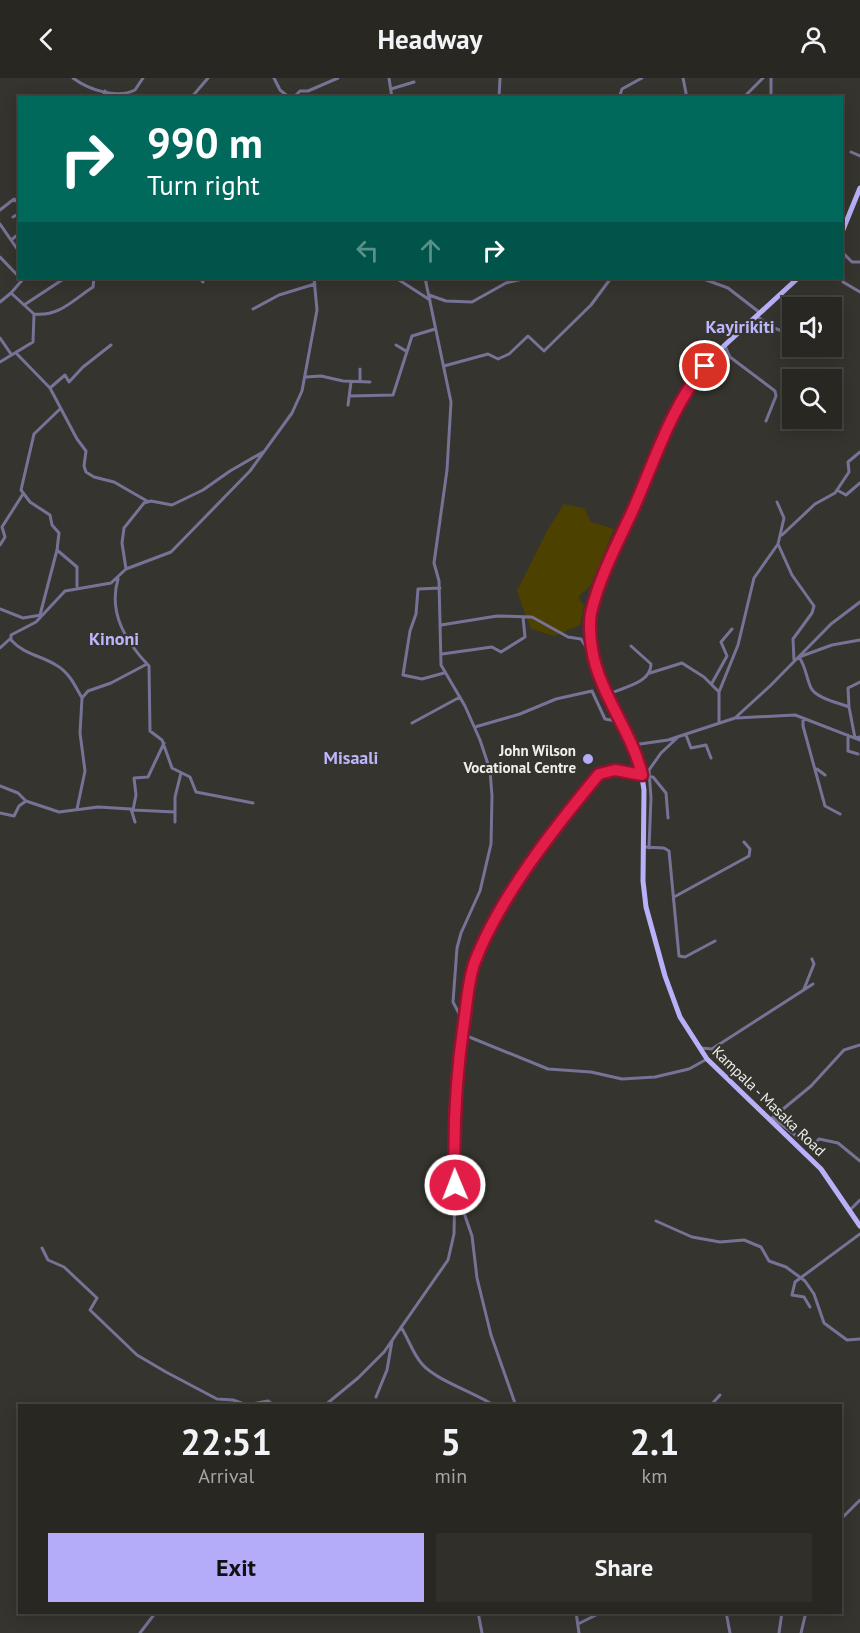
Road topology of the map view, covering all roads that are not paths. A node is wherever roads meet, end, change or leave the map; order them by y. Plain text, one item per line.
1 (73, 78) edge
2 (142, 78) edge
3 (208, 78) edge
4 (274, 78) edge
5 (338, 78) edge
6 (389, 78) edge
7 (500, 78) edge
8 (642, 78) edge
9 (683, 78) edge
10 (763, 78) edge
11 (771, 78) edge
12 (414, 82) dead end
13 (391, 89) junction
14 (105, 92) junction
15 (104, 96) edge
16 (193, 96) edge
17 (289, 96) edge
18 (294, 96) edge
19 (392, 96) edge
20 (499, 96) edge
21 (620, 96) edge
22 (687, 96) edge
23 (745, 96) edge
24 (771, 96) edge
25 (851, 152) dead end
26 (860, 156) edge
27 (860, 188) edge
28 (18, 202) edge
29 (0, 210) edge
30 (18, 214) edge
31 (13, 217) dead end
32 (0, 224) edge
33 (843, 230) edge
34 (18, 234) edge
35 (10, 240) junction
36 (18, 251) edge
37 (843, 253) edge
38 (0, 257) edge
39 (860, 262) edge
40 (18, 274) edge
41 (23, 279) edge
42 (63, 279) edge
43 (94, 279) edge
44 (201, 279) edge
45 (314, 279) edge
46 (398, 279) edge
47 (425, 279) edge
48 (504, 279) edge
49 (523, 279) edge
50 (610, 279) edge
51 (704, 279) edge
52 (797, 279) edge
53 (203, 282) dead end
54 (843, 282) dead end
55 (506, 283) junction
56 (315, 284) junction
57 (860, 292) edge
58 (11, 293) junction
59 (430, 297) junction
60 (0, 302) edge
61 (24, 305) junction
62 (253, 309) dead end
63 (757, 313) junction
64 (34, 314) junction
65 (435, 329) junction
66 (782, 332) edge
67 (0, 338) edge
68 (111, 345) dead end
69 (396, 345) dead end
70 (724, 345) junction
71 (404, 350) junction
72 (14, 354) junction
73 (402, 357) dead end
74 (0, 362) edge
75 (444, 366) junction
76 (360, 369) dead end
77 (306, 377) junction
78 (360, 381) junction
79 (351, 382) junction
80 (370, 382) dead end
81 (50, 388) junction
82 (350, 396) junction
83 (348, 405) dead end
84 (60, 409) junction
85 (766, 421) dead end
86 (265, 451) junction
87 (860, 452) edge
88 (860, 483) edge
89 (837, 490) junction
90 (23, 494) junction
91 (147, 501) junction
92 (777, 502) dead end
93 (780, 537) junction
94 (778, 544) junction
95 (0, 545) edge
96 (57, 550) junction
97 (126, 569) junction
98 (118, 578) junction
99 (78, 586) junction
100 (440, 588) junction
101 (860, 602) edge
102 (0, 609) edge
103 (43, 614) junction
104 (523, 617) junction
105 (441, 625) junction
106 (732, 629) dead end
107 (11, 638) junction
108 (860, 640) edge
109 (631, 646) dead end
110 (0, 648) edge
111 (442, 654) junction
112 (799, 657) junction
113 (594, 659) junction
114 (794, 660) junction
115 (147, 664) junction
116 (445, 673) junction
117 (649, 673) junction
118 (860, 682) edge
119 (712, 685) junction
120 (719, 692) junction
121 (607, 694) junction
122 (460, 697) junction
123 (82, 698) junction
124 (849, 707) junction
125 (735, 718) junction
126 (803, 718) junction
127 (623, 722) junction
128 (412, 723) dead end
129 (719, 723) junction
130 (475, 727) junction
131 (686, 734) junction
132 (848, 735) junction
133 (678, 737) junction
134 (855, 738) junction
135 (860, 738) edge
136 (164, 744) junction
137 (633, 745) junction
138 (858, 754) dead end
139 (711, 758) dead end
140 (816, 768) junction
141 (181, 773) junction
142 (645, 775) junction
143 (825, 775) dead end
144 (0, 786) edge
145 (26, 801) junction
146 (254, 803) dead end
147 (77, 809) junction
148 (133, 810) junction
149 (175, 812) junction
150 (0, 813) edge
151 (840, 814) dead end
152 (668, 818) dead end
153 (135, 822) dead end
154 (175, 822) dead end
155 (744, 842) dead end
156 (646, 847) junction
157 (674, 897) junction
158 (715, 941) dead end
159 (812, 959) dead end
160 (813, 984) dead end
161 (803, 990) junction
162 (464, 1023) junction
163 (462, 1034) junction
164 (860, 1045) edge
165 (699, 1048) junction
166 (707, 1059) junction
167 (772, 1118) junction
168 (860, 1161) edge
169 (455, 1185) junction
170 (860, 1200) edge
171 (850, 1210) junction
172 (656, 1221) dead end
173 (860, 1226) edge
174 (860, 1234) edge
175 (42, 1248) dead end
176 (802, 1278) junction
177 (810, 1307) dead end
178 (401, 1327) junction
179 (392, 1339) junction
180 (860, 1339) edge
181 (720, 1395) dead end
182 (376, 1397) dead end
183 (243, 1404) edge
184 (252, 1404) edge
185 (272, 1404) edge
186 (326, 1404) edge
187 (492, 1404) edge
188 (515, 1404) edge
189 (712, 1404) edge
190 (860, 1500) edge
191 (842, 1518) edge
192 (155, 1614) edge
193 (478, 1614) edge
194 (576, 1614) edge
195 (598, 1614) edge
196 (726, 1614) edge
197 (782, 1614) edge
198 (806, 1614) edge
199 (578, 1624) junction
200 (144, 1629) junction
201 (140, 1633) edge
202 (149, 1633) edge
203 (482, 1633) edge
204 (579, 1633) edge
205 (730, 1633) edge
206 (779, 1633) edge
207 (801, 1633) edge

1 - 14 street
2 - 14 street
3 - 16 street
4 - 17 street
5 - 18 street
6 - 13 street
7 - 20 street
8 - 21 street
9 - 22 street
10 - 23 street
11 - 24 street
12 - 13 street
13 - 19 street
14 - 15 street
25 - 26 street
27 - 33 main road
28 - 29 street
30 - 31 street
32 - 35 street
34 - 35 street
35 - 36 street
37 - 39 street
38 - 40 street
41 - 58 street
42 - 61 street
43 - 64 street
44 - 53 street
45 - 56 street
46 - 59 street
47 - 59 street
48 - 55 street
49 - 55 street
50 - 75 street
51 - 63 street
52 - 63 main road, Kampala - Masaka Road
54 - 57 street
55 - 59 street
56 - 62 street
56 - 77 street
58 - 60 street
58 - 61 street
59 - 65 street
61 - 64 street
63 - 66 street
63 - 70 main road, Kampala - Masaka Road
64 - 72 street
65 - 71 street
65 - 75 street
67 - 72 street
68 - 81 street
69 - 71 street
70 - 85 street
70 - 113 main road, Kampala - Masaka Road
71 - 73 street
71 - 82 street
72 - 74 street
72 - 81 street
75 - 100 street
76 - 78 street
77 - 79 street
77 - 86 street
78 - 79 street
78 - 80 street
79 - 82 street
81 - 84 street
82 - 83 street
84 - 90 street
84 - 91 street
86 - 91 street
86 - 97 street
87 - 89 street
88 - 89 street
89 - 93 street
90 - 95 street
90 - 96 street
91 - 97 street
92 - 93 street
93 - 94 street
94 - 114 street
94 - 120 street
96 - 99 street
96 - 103 street
97 - 98 street
98 - 99 street
98 - 115 street
99 - 103 street
100 - 105 street
100 - 116 street
101 - 112 street
102 - 103 street
103 - 107 street
104 - 105 street
104 - 111 street
104 - 113 street
105 - 111 street
106 - 119 street
107 - 110 street
107 - 123 street
108 - 112 street
109 - 117 street
111 - 116 street
112 - 114 street
112 - 124 street
113 - 121 main road, Kampala - Masaka Road
114 - 125 street
115 - 123 street
115 - 136 street
116 - 122 street
117 - 119 street
117 - 121 street
118 - 124 street
119 - 120 street
120 - 129 street
121 - 127 main road, Kampala - Masaka Road
122 - 128 street
122 - 130 street
123 - 147 street
124 - 134 street
125 - 126 street
125 - 129 street
126 - 132 street
126 - 140 street
127 - 130 street
127 - 137 main road, Kampala - Masaka Road
129 - 131 street
130 - 162 street
131 - 133 street
131 - 139 street
132 - 134 street
132 - 138 street
133 - 137 street
133 - 142 street
134 - 135 street
136 - 141 street
136 - 148 street
137 - 142 main road, Kampala - Masaka Road
140 - 143 street
140 - 151 street
141 - 146 street
141 - 149 street
142 - 152 street
142 - 156 main road, Kampala - Masaka Road
142 - 162 street
144 - 145 street
145 - 147 street
145 - 150 street
147 - 148 street
148 - 149 street
148 - 153 street
149 - 154 street
155 - 157 street
156 - 157 street
156 - 165 main road, Kampala - Masaka Road
157 - 158 street
159 - 161 street
160 - 161 street
161 - 165 street
162 - 163 street
163 - 166 street
163 - 169 street
164 - 167 street
165 - 166 main road, Kampala - Masaka Road
166 - 167 main road, Kampala - Masaka Road
167 - 168 street
167 - 171 main road, Kampala - Masaka Road
169 - 178 street
169 - 188 street
170 - 171 street
171 - 173 main road, Kampala - Masaka Road
172 - 176 street
174 - 176 street
175 - 183 street
176 - 177 street
176 - 180 street
178 - 179 street
178 - 187 street
179 - 182 street
179 - 186 street
181 - 189 street
184 - 185 street
190 - 191 street
192 - 200 street
193 - 203 street
194 - 199 street
195 - 199 street
196 - 205 street
197 - 206 street
198 - 207 street
199 - 204 street
200 - 201 street
200 - 202 street

